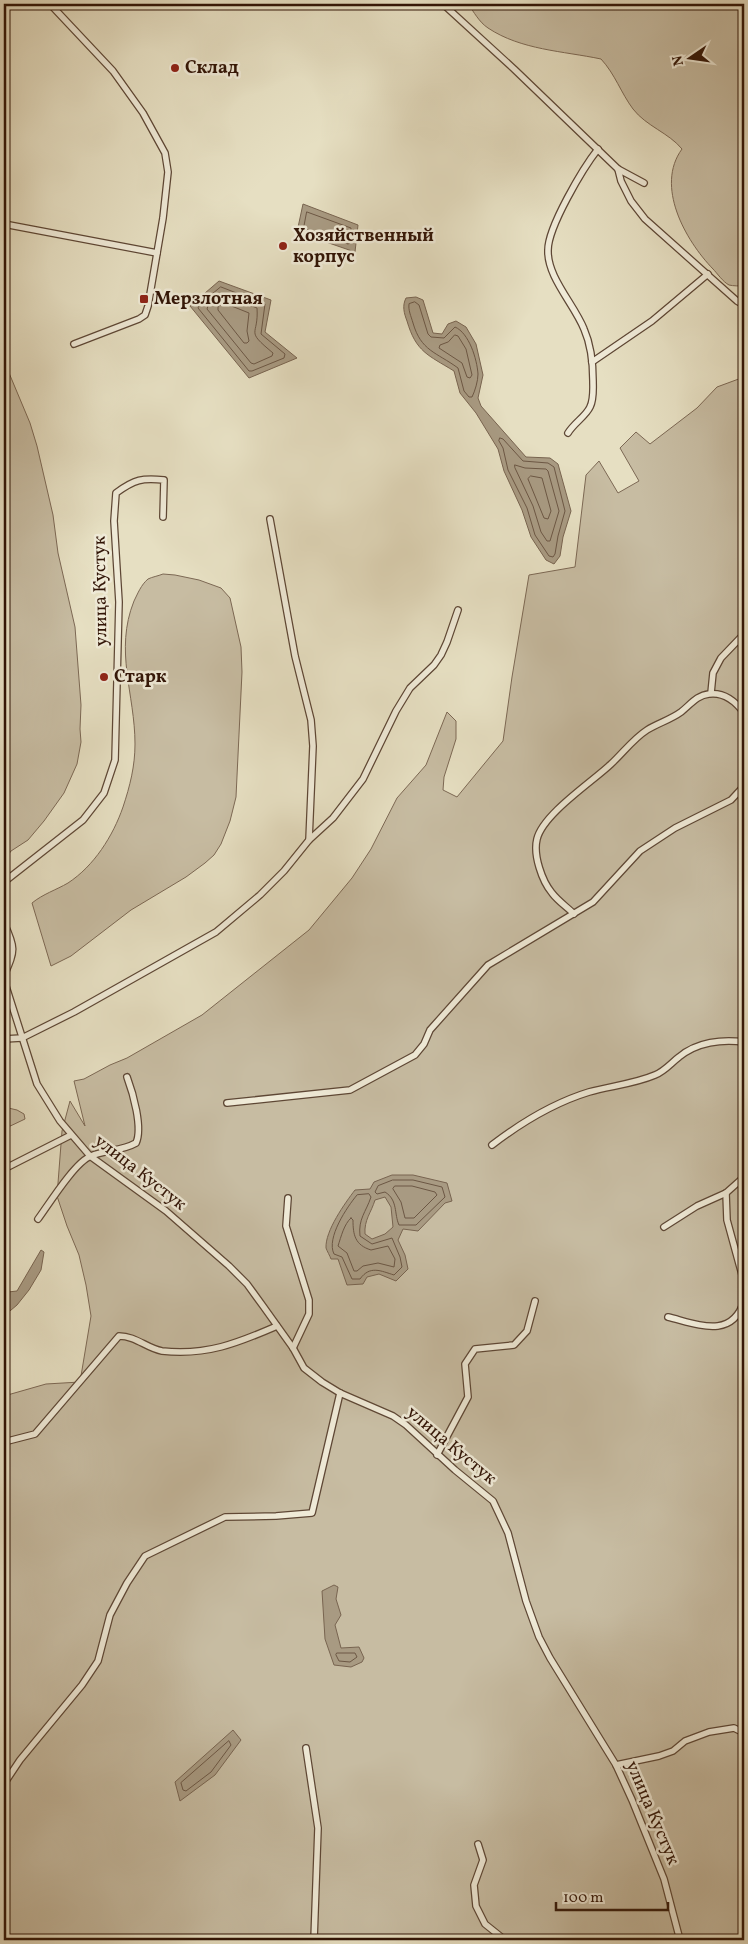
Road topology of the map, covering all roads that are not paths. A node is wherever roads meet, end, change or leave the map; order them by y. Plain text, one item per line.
1 (50, 4) edge
2 (443, 4) edge
3 (598, 149) junction
4 (618, 169) junction
5 (644, 183) dead end
6 (4, 224) edge
7 (157, 253) junction
8 (708, 274) junction
9 (744, 305) edge
10 (74, 344) dead end
11 (592, 362) junction
12 (568, 433) dead end
13 (162, 517) dead end
14 (270, 519) dead end
15 (458, 610) dead end
16 (744, 634) edge
17 (710, 693) junction
18 (744, 713) edge
19 (744, 786) edge
20 (310, 840) junction
21 (4, 882) edge
22 (574, 914) junction
23 (4, 923) edge
24 (4, 976) edge
25 (4, 980) edge
26 (22, 1038) junction
27 (4, 1039) edge
28 (744, 1042) edge
29 (127, 1077) dead end
30 (226, 1103) dead end
31 (71, 1135) junction
32 (492, 1144) dead end
33 (90, 1156) junction
34 (4, 1169) edge
35 (744, 1177) edge
36 (726, 1193) junction
37 (288, 1198) dead end
38 (38, 1219) dead end
39 (664, 1227) dead end
40 (744, 1282) edge
41 (535, 1301) dead end
42 (744, 1301) edge
43 (668, 1318) dead end
44 (278, 1326) junction
45 (293, 1348) junction
46 (340, 1392) junction
47 (4, 1442) edge
48 (437, 1455) junction
49 (744, 1733) edge
50 (306, 1748) dead end
51 (616, 1765) junction
52 (4, 1784) edge
53 (478, 1844) dead end
54 (314, 1940) edge
55 (505, 1940) edge
56 (680, 1940) edge

1 - 7 street
2 - 3 street
3 - 4 street
3 - 11 street
4 - 5 street
4 - 8 street
6 - 7 street
7 - 10 street
8 - 9 street
8 - 11 street
11 - 12 street
13 - 21 street, улица Кустук
14 - 20 street
15 - 20 street
16 - 17 street
17 - 18 street
17 - 22 street
19 - 22 street
20 - 26 street
22 - 30 street
23 - 24 street
25 - 26 street, улица Кустук
26 - 27 street
26 - 31 street, улица Кустук
28 - 32 street
29 - 33 street
31 - 33 street, улица Кустук
31 - 34 street
33 - 38 street
33 - 44 street, улица Кустук
35 - 36 street
36 - 39 street
36 - 40 street
37 - 45 street
41 - 48 street
42 - 43 street
44 - 45 street, улица Кустук
44 - 47 street
45 - 46 street, улица Кустук
46 - 48 street, улица Кустук
46 - 52 street
48 - 51 street, улица Кустук
49 - 51 street
50 - 54 street
51 - 56 street, улица Кустук
53 - 55 street

